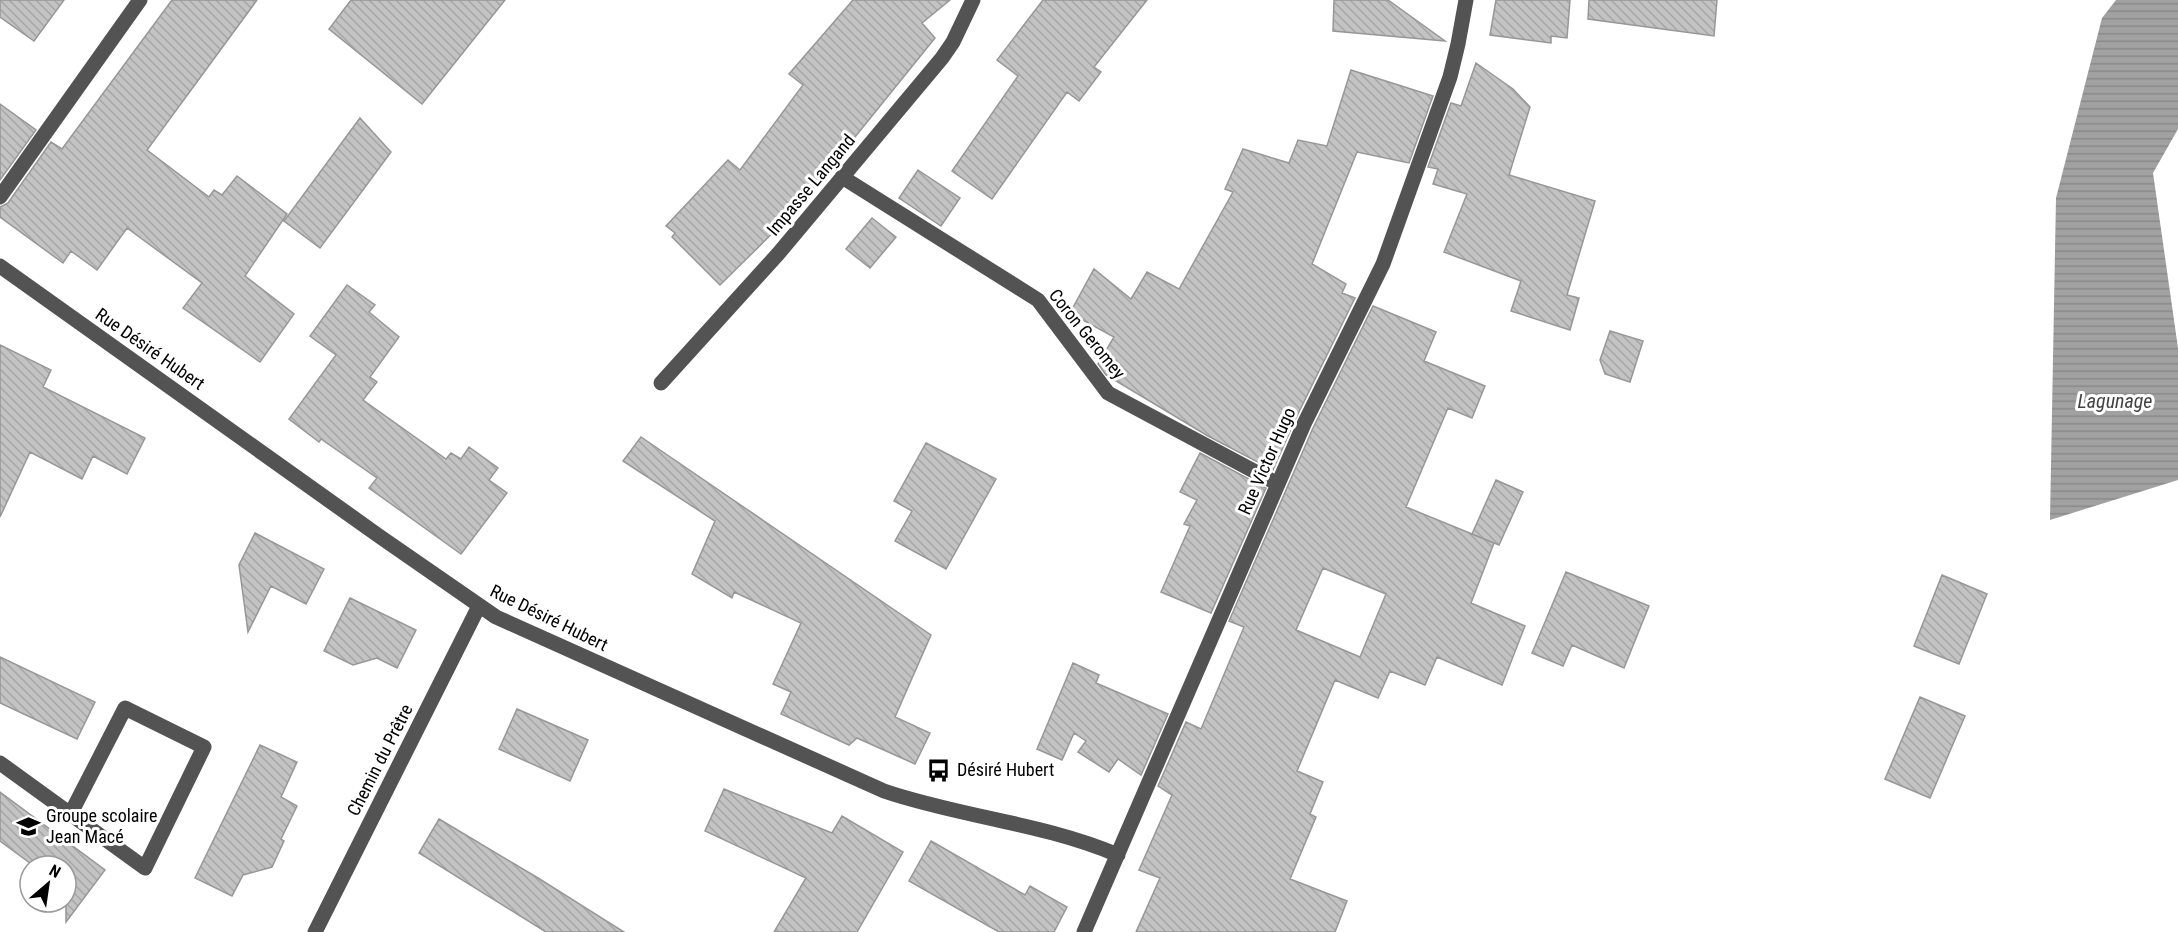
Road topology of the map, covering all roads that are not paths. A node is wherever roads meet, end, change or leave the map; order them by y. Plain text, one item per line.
1 (140, 0) edge
2 (973, 0) edge
3 (1466, 0) edge
4 (843, 177) junction
5 (0, 197) edge
6 (0, 266) edge
7 (661, 383) dead end
8 (1278, 484) junction
9 (479, 606) junction
10 (0, 763) edge
11 (70, 814) junction
12 (1118, 855) junction
13 (315, 932) edge
14 (1084, 932) edge

1 - 5 street
2 - 4 street, Impasse Langand
3 - 8 street, Rue Victor Hugo
4 - 7 street, Impasse Langand
4 - 8 street, Coron Geromey
6 - 9 street, Rue Désiré Hubert
8 - 12 street, Rue Victor Hugo
9 - 12 street, Rue Désiré Hubert
9 - 13 street, Chemin du Prêtre
10 - 11 street
11 - 11 street
12 - 14 street, Rue Victor Hugo

